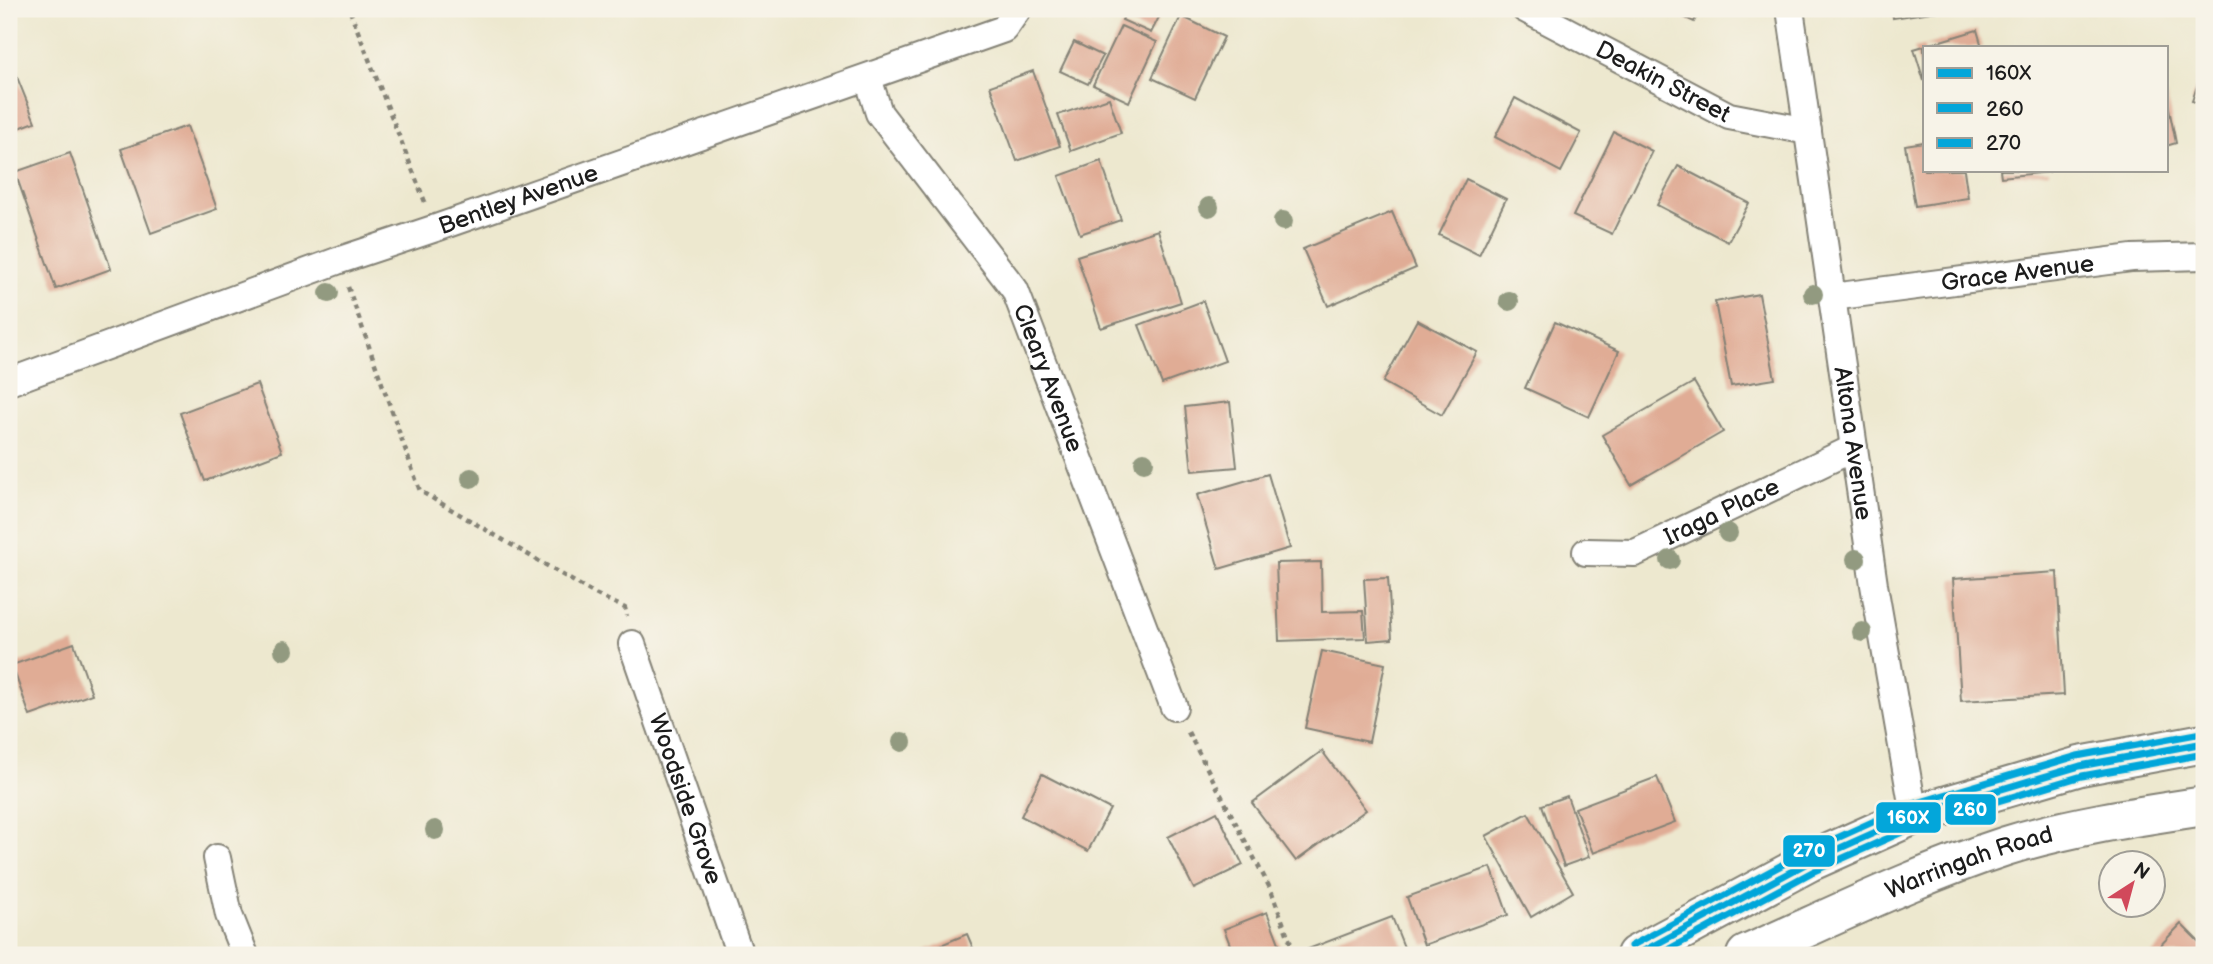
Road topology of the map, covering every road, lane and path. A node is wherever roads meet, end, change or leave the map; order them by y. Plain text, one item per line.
1 (1018, 9) edge
2 (1525, 9) edge
3 (1790, 9) edge
4 (350, 11) dead end
5 (868, 78) junction
6 (1808, 131) junction
7 (436, 228) junction
8 (2204, 256) edge
9 (337, 261) junction
10 (1832, 297) junction
11 (9, 382) edge
12 (1854, 448) junction
13 (1586, 552) dead end
14 (632, 644) joint
15 (1174, 707) joint
16 (2204, 743) edge
17 (2204, 806) edge
18 (1914, 815) junction
19 (217, 858) dead end
20 (1917, 879) junction
21 (245, 955) edge
22 (740, 955) edge
23 (1295, 955) edge
24 (1636, 955) edge
25 (1746, 955) edge

1 - 5 street, Bentley Avenue
2 - 6 street, Deakin Street
3 - 6 street, Altona Avenue
4 - 7 path
5 - 7 street, Bentley Avenue
5 - 15 street, Cleary Avenue
6 - 10 street, Altona Avenue
7 - 9 street, Bentley Avenue
8 - 10 street, Grace Avenue
9 - 11 street, Bentley Avenue
9 - 14 path
10 - 12 street, Altona Avenue
12 - 13 street, Iraga Place
12 - 18 street, Altona Avenue
14 - 22 street, Woodside Grove
15 - 23 path
16 - 18 highway
17 - 20 highway, Warringah Road
18 - 20 highway, Altona Avenue
18 - 24 highway
19 - 21 street
20 - 25 highway, Warringah Road

